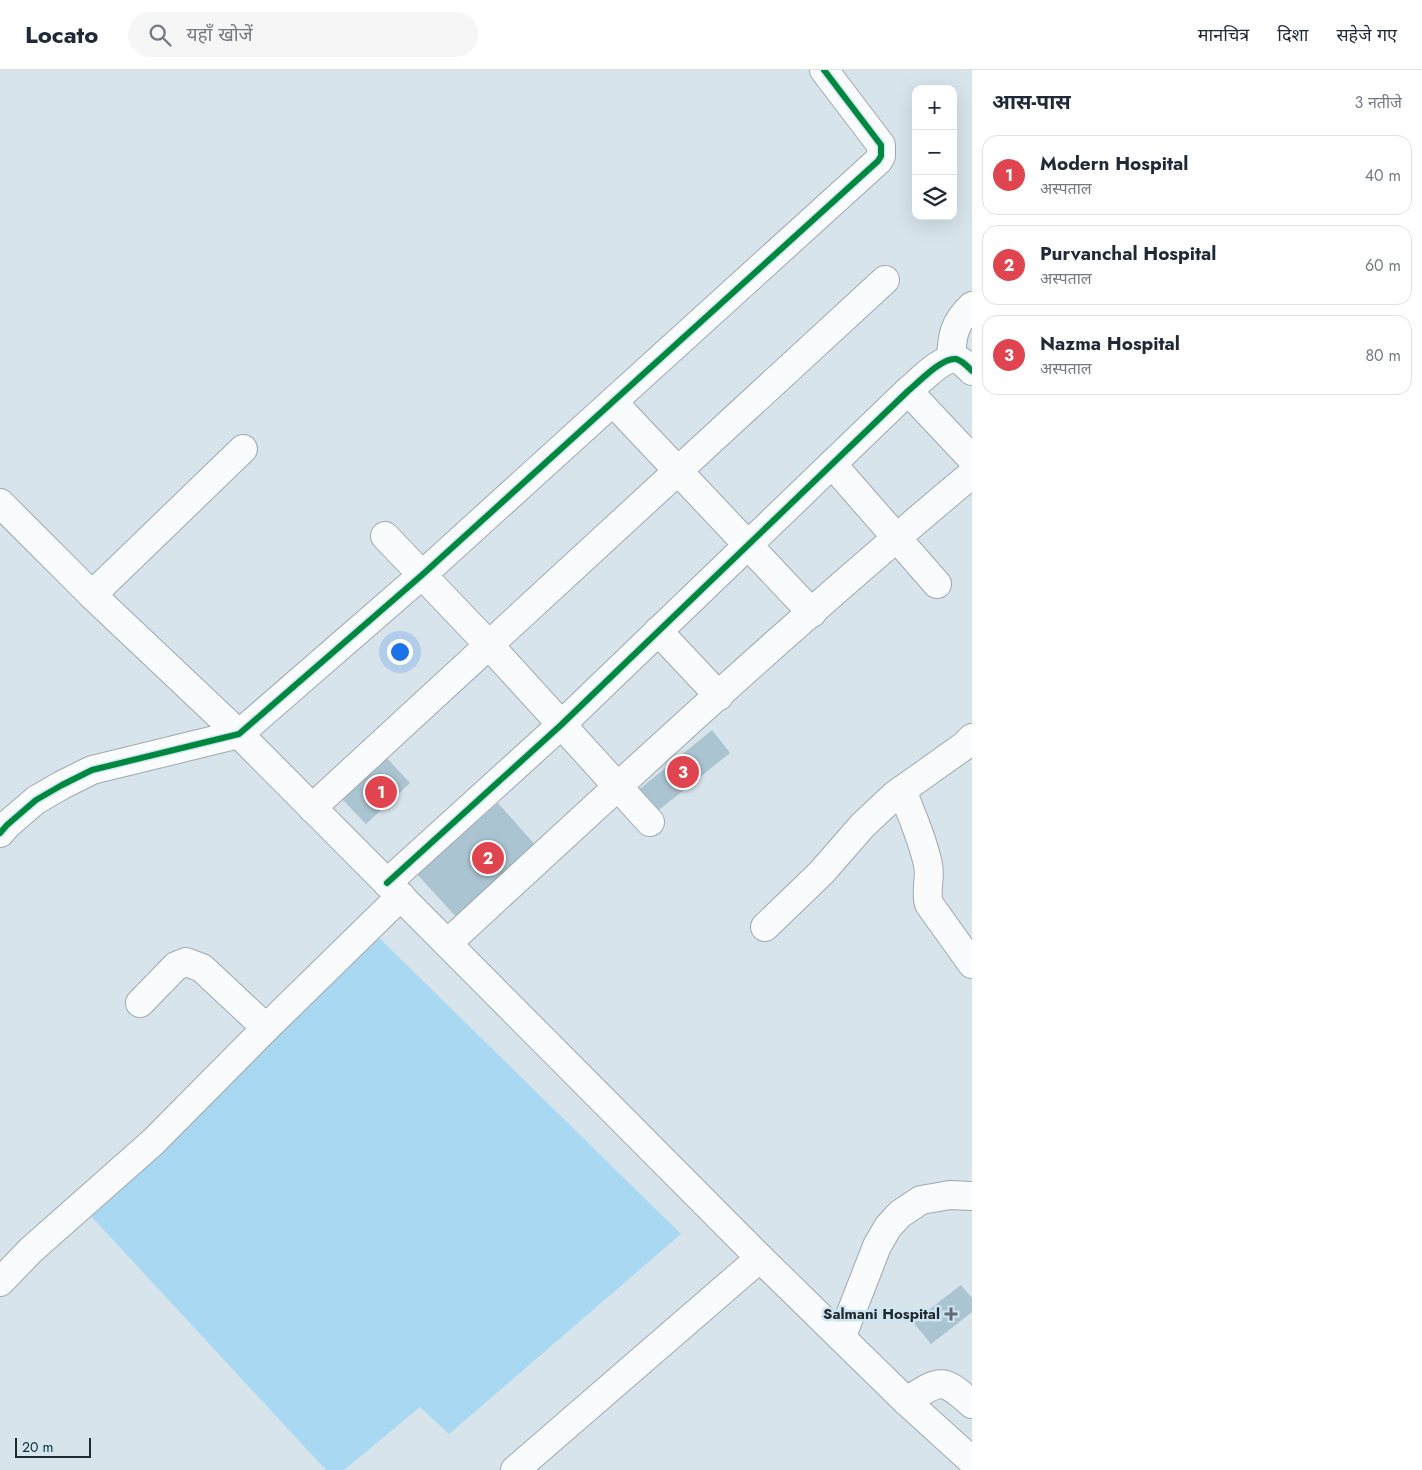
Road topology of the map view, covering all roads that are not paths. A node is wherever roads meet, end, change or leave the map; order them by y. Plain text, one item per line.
1 (824, 70) edge
2 (885, 280) dead end
3 (972, 306) edge
4 (961, 365) edge
5 (908, 391) junction
6 (613, 402) junction
7 (243, 449) dead end
8 (972, 459) edge
9 (832, 464) junction
10 (679, 470) junction
11 (972, 474) edge
12 (3, 512) edge
13 (385, 536) dead end
14 (896, 538) junction
15 (748, 545) junction
16 (422, 576) junction
17 (937, 584) dead end
18 (92, 595) junction
19 (812, 613) junction
20 (658, 631) junction
21 (489, 645) junction
22 (719, 696) junction
23 (561, 725) junction
24 (239, 734) junction
25 (972, 738) edge
26 (618, 786) junction
27 (902, 790) junction
28 (312, 808) junction
29 (650, 822) dead end
30 (0, 833) edge
31 (394, 890) junction
32 (765, 927) dead end
33 (448, 943) junction
34 (972, 964) edge
35 (140, 1003) dead end
36 (266, 1028) junction
37 (972, 1196) edge
38 (760, 1258) junction
39 (0, 1282) edge
40 (842, 1336) junction
41 (906, 1401) junction
42 (972, 1404) edge
43 (972, 1461) edge
44 (515, 1470) edge

1 - 6 main road
2 - 10 main road
3 - 4 main road
4 - 5 main road
5 - 8 main road
5 - 9 main road
6 - 10 main road
6 - 16 main road
7 - 18 main road
9 - 14 main road
9 - 15 main road
10 - 15 main road
10 - 21 main road
11 - 14 main road
12 - 18 main road
13 - 16 main road
14 - 17 main road
14 - 19 main road
15 - 19 main road
15 - 20 main road
16 - 21 main road
16 - 24 main road
18 - 24 main road
19 - 22 main road
20 - 22 main road
20 - 23 main road
21 - 23 main road
21 - 28 main road
22 - 26 main road
23 - 26 main road
23 - 31 main road
24 - 28 main road
24 - 30 main road
25 - 27 main road
26 - 29 main road
26 - 33 main road
27 - 32 main road
27 - 34 main road
28 - 31 main road
31 - 33 main road
31 - 36 main road
33 - 38 main road
35 - 36 main road
36 - 39 main road
37 - 40 main road
38 - 40 main road
38 - 44 main road
40 - 41 main road
41 - 42 main road
41 - 43 main road

